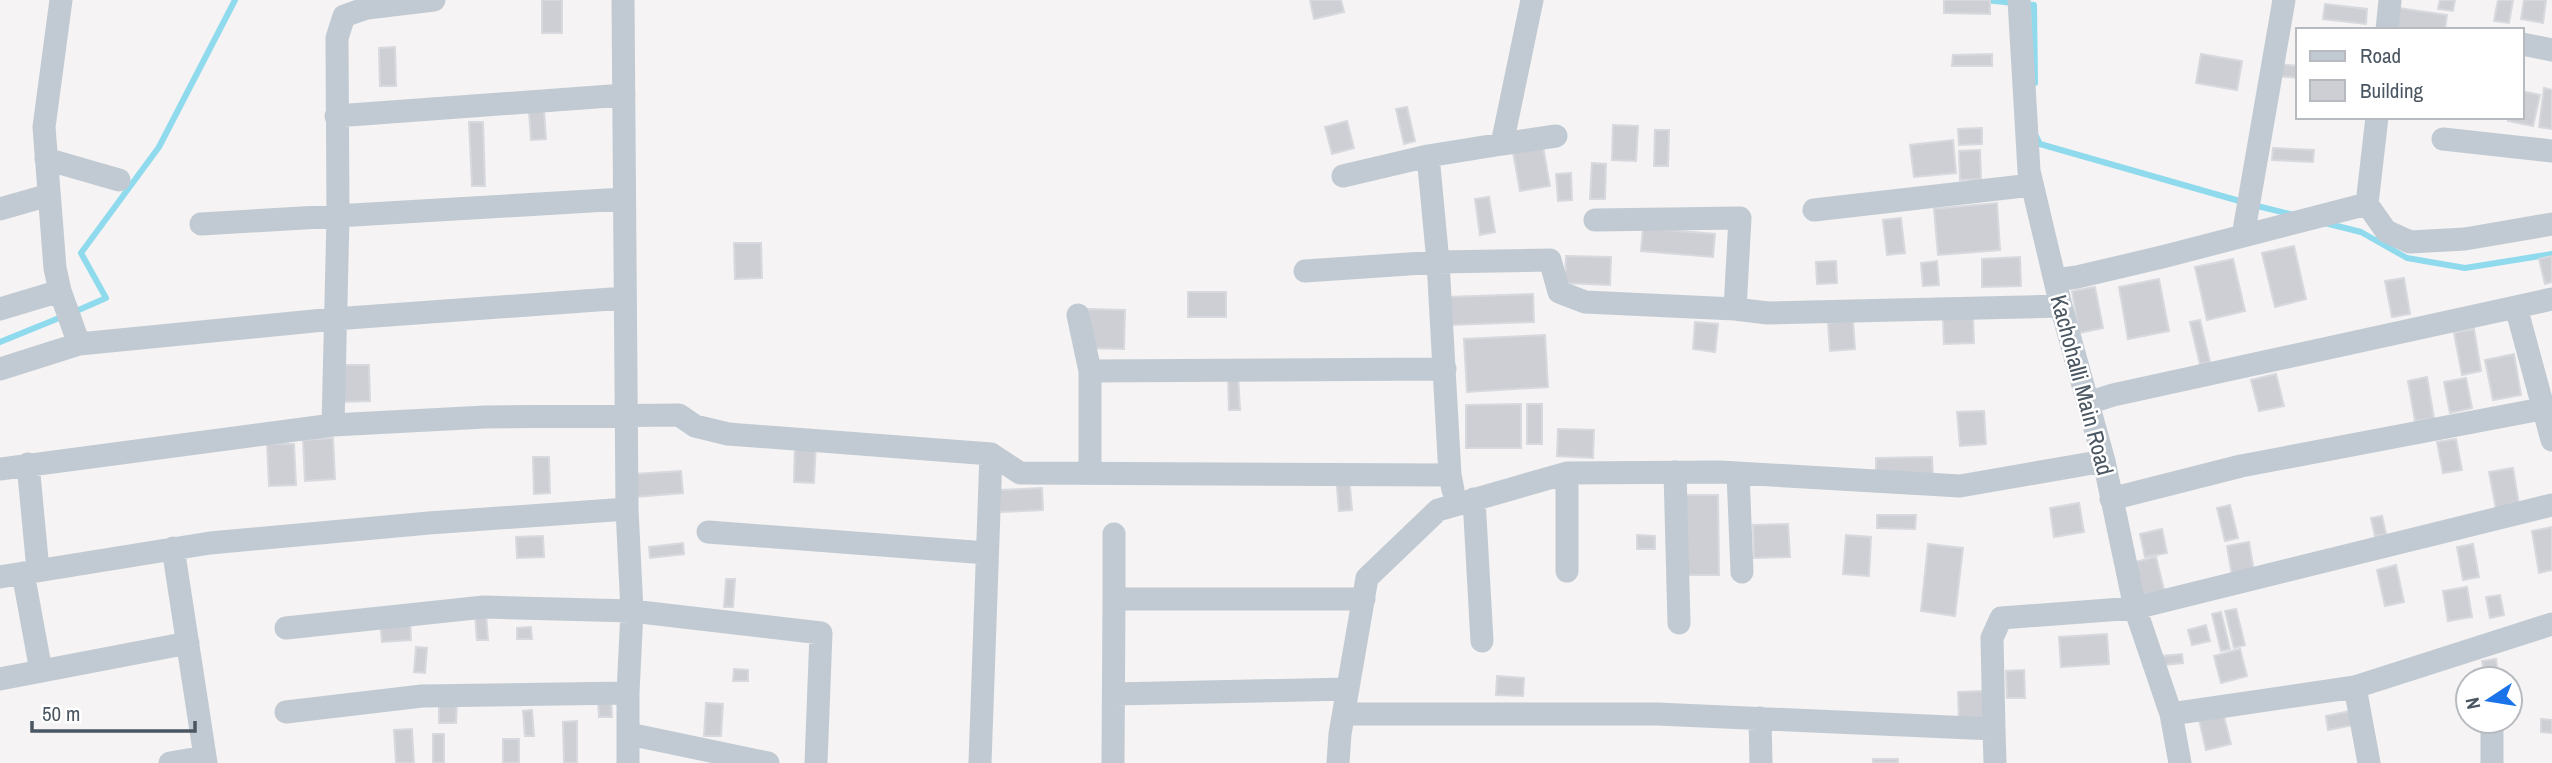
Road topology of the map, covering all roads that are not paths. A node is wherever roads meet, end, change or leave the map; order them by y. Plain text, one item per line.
1 (61, 0) edge
2 (434, 0) edge
3 (623, 0) edge
4 (1532, 0) edge
5 (2019, 0) edge
6 (2284, 0) edge
7 (2390, 0) edge
8 (2387, 28) edge
9 (2524, 44) edge
10 (2552, 50) edge
11 (624, 95) junction
12 (336, 116) junction
13 (2377, 119) edge
14 (1556, 136) dead end
15 (2444, 139) dead end
16 (1502, 144) junction
17 (2552, 151) edge
18 (1428, 156) junction
19 (47, 159) junction
20 (1343, 176) dead end
21 (119, 180) dead end
22 (2032, 185) junction
23 (49, 195) junction
24 (624, 199) junction
25 (2367, 204) junction
26 (0, 209) edge
27 (1814, 210) dead end
28 (338, 218) junction
29 (1595, 220) dead end
30 (2552, 224) edge
31 (201, 225) dead end
32 (2243, 236) junction
33 (1438, 262) junction
34 (1305, 271) dead end
35 (2055, 280) junction
36 (625, 298) junction
37 (2552, 299) edge
38 (2061, 306) junction
39 (2516, 307) junction
40 (0, 309) edge
41 (1735, 309) junction
42 (1078, 315) dead end
43 (69, 316) junction
44 (334, 319) junction
45 (0, 369) edge
46 (1445, 369) junction
47 (1090, 371) junction
48 (2088, 403) junction
49 (2548, 408) edge
50 (626, 414) junction
51 (333, 425) junction
52 (2552, 440) edge
53 (991, 454) junction
54 (2104, 461) junction
55 (28, 464) junction
56 (0, 469) edge
57 (1675, 472) junction
58 (1090, 473) junction
59 (1567, 473) junction
60 (1738, 473) junction
61 (1450, 475) junction
62 (2111, 499) junction
63 (1465, 502) junction
64 (2552, 505) edge
65 (627, 509) junction
66 (708, 531) dead end
67 (1114, 534) dead end
68 (173, 548) junction
69 (987, 553) junction
70 (31, 571) junction
71 (1567, 571) dead end
72 (1742, 572) dead end
73 (0, 577) edge
74 (1114, 599) junction
75 (1364, 599) junction
76 (2135, 608) junction
77 (632, 611) junction
78 (1678, 624) dead end
79 (2552, 624) edge
80 (286, 628) dead end
81 (1482, 641) dead end
82 (188, 643) junction
83 (41, 671) junction
84 (0, 679) edge
85 (2355, 687) junction
86 (1348, 689) junction
87 (628, 694) junction
88 (1114, 694) junction
89 (286, 712) dead end
90 (1344, 714) junction
91 (2172, 714) junction
92 (1760, 718) junction
93 (1994, 729) junction
94 (629, 734) junction
95 (2492, 735) edge
96 (720, 758) edge
97 (205, 760) edge
98 (170, 763) edge
99 (628, 763) edge
100 (768, 763) edge
101 (816, 763) edge
102 (979, 763) edge
103 (1113, 763) edge
104 (1338, 763) edge
105 (1760, 763) edge
106 (1995, 763) edge
107 (2180, 763) edge
108 (2369, 763) edge
109 (2492, 763) edge

1 - 19 street
2 - 12 street
3 - 11 street
4 - 16 street
5 - 22 street, Kachohalli Main Road
6 - 32 street
7 - 8 street
9 - 10 street
11 - 12 street
11 - 24 street
12 - 28 street
13 - 25 street
14 - 16 street
15 - 17 street
16 - 18 street
18 - 20 street
18 - 33 street
19 - 21 street
19 - 23 street
22 - 27 street
22 - 35 street, Kachohalli Main Road
23 - 26 street
23 - 43 street
24 - 28 street
24 - 36 street
25 - 30 street
25 - 32 street
28 - 31 street
28 - 44 street
29 - 41 street
32 - 35 street
33 - 34 street
33 - 41 street
33 - 46 street
35 - 38 street, Kachohalli Main Road
36 - 44 street
36 - 50 street
37 - 39 street
38 - 41 street
38 - 48 street, Kachohalli Main Road
39 - 48 street
39 - 49 street
40 - 43 street
42 - 47 street
43 - 44 street
43 - 45 street
44 - 51 street
46 - 47 street
46 - 61 street
47 - 58 street
48 - 54 street, Kachohalli Main Road
49 - 52 street
49 - 62 street
50 - 51 street
50 - 53 street
50 - 65 street
51 - 55 street
53 - 58 street
53 - 69 street
54 - 60 street
54 - 62 street, Kachohalli Main Road
55 - 56 street
55 - 70 street
57 - 59 street
57 - 60 street
57 - 78 street
58 - 61 street
59 - 63 street
59 - 71 street
60 - 72 street
61 - 63 street
62 - 76 street, Kachohalli Main Road
63 - 75 street
63 - 81 street
64 - 76 street
65 - 68 street
65 - 77 street
66 - 69 street
67 - 74 street
68 - 70 street
68 - 82 street
69 - 102 street
70 - 73 street
70 - 83 street
74 - 75 street
74 - 88 street
75 - 86 street
76 - 91 street, Kachohalli Main Road
76 - 93 street
77 - 80 street
77 - 87 street
77 - 101 street
79 - 85 street
82 - 83 street
82 - 97 street
83 - 84 street
85 - 91 street
85 - 108 street
86 - 88 street
86 - 90 street
87 - 89 street
87 - 94 street
88 - 103 street
90 - 92 street
90 - 104 street
91 - 107 street, Kachohalli Main Road
92 - 93 street
92 - 105 street
93 - 106 street
94 - 96 street
94 - 99 street
95 - 109 street
96 - 100 street
97 - 98 street

